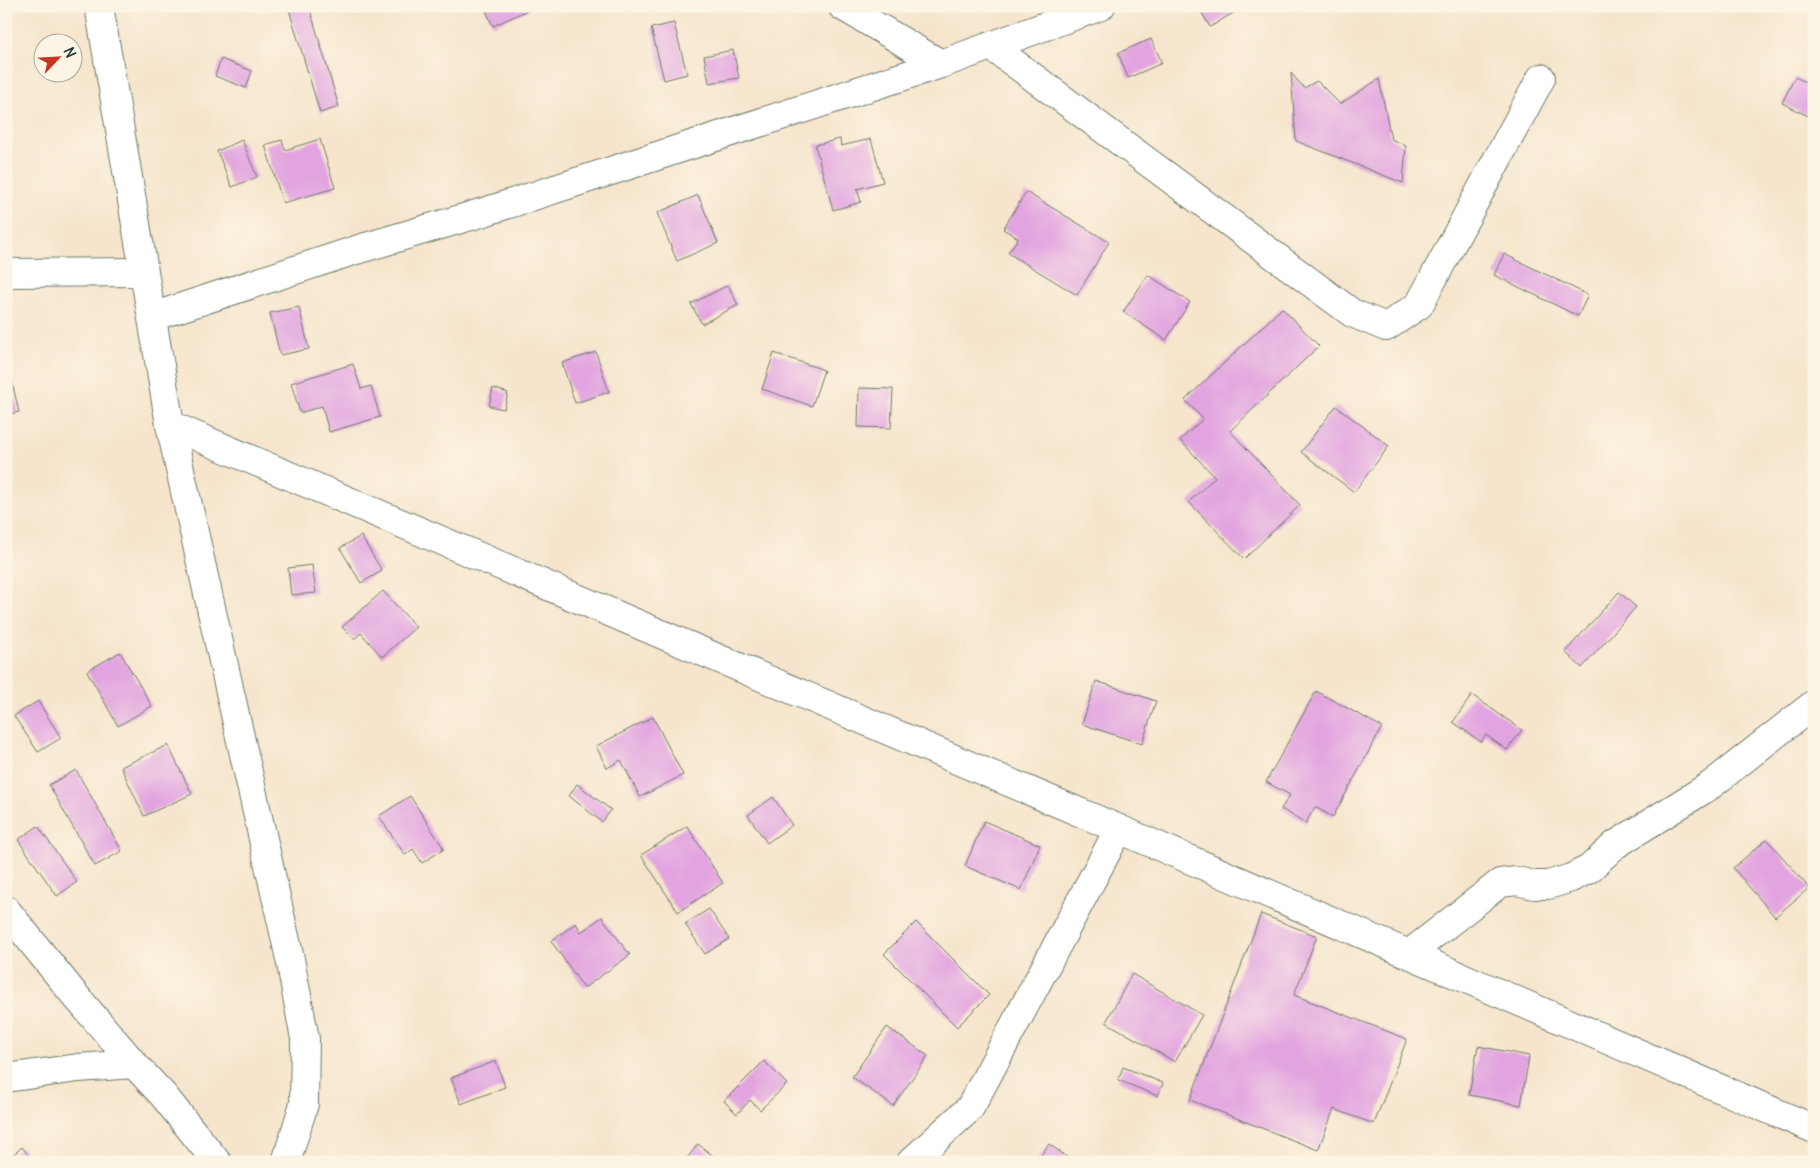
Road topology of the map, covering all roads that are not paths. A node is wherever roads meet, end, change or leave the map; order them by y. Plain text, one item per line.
1 (98, 6) edge
2 (842, 6) edge
3 (1101, 6) edge
4 (991, 46) junction
5 (941, 64) junction
6 (1541, 78) dead end
7 (143, 272) junction
8 (6, 273) edge
9 (152, 316) junction
10 (170, 424) junction
11 (1814, 704) edge
12 (1119, 829) junction
13 (6, 910) edge
14 (1409, 954) junction
15 (134, 1064) junction
16 (6, 1078) edge
17 (1814, 1129) edge
18 (217, 1162) edge
19 (286, 1162) edge
20 (911, 1162) edge

1 - 7 street
2 - 5 street
3 - 4 street
4 - 5 street
4 - 6 street
5 - 9 street
7 - 8 street
7 - 9 street
9 - 10 street
10 - 12 street
10 - 19 street
11 - 14 street
12 - 14 street
12 - 20 street
13 - 15 street
14 - 17 street
15 - 16 street
15 - 18 street

